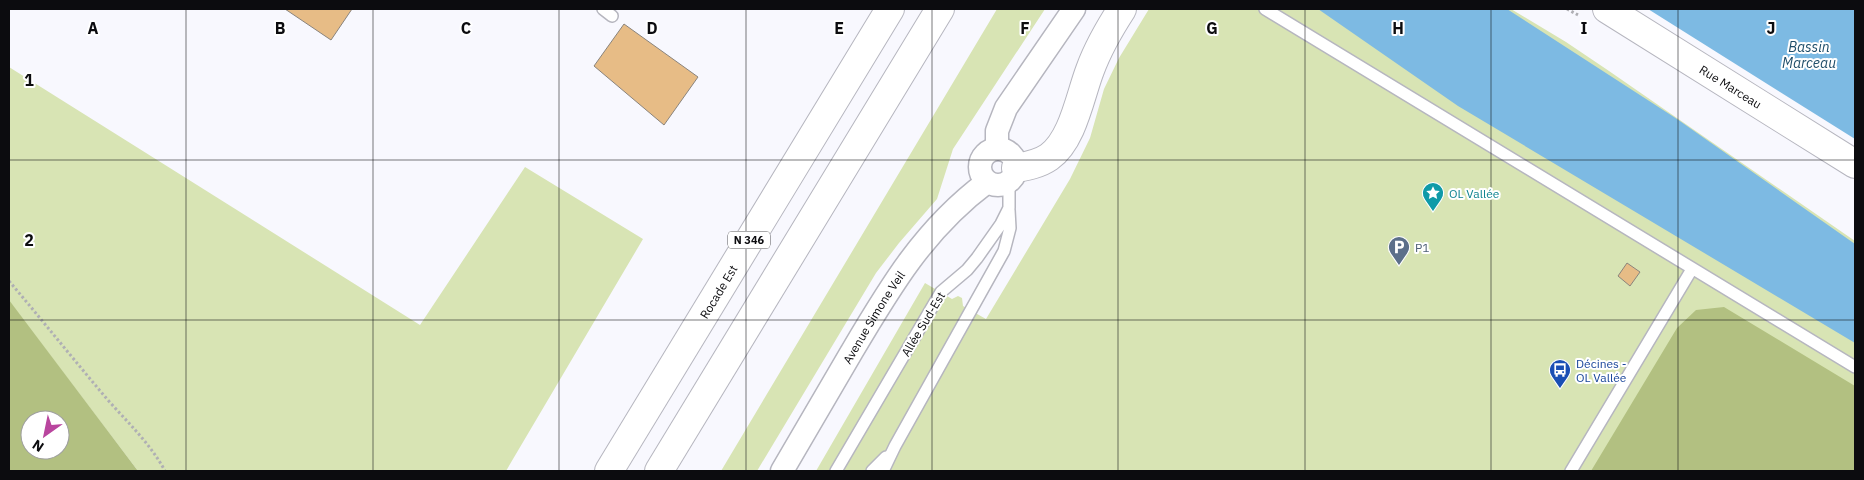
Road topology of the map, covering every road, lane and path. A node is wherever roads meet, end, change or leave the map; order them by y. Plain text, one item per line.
1 (890, 9) edge
2 (940, 9) edge
3 (1074, 9) edge
4 (1122, 9) edge
5 (1265, 9) edge
6 (1607, 9) edge
7 (997, 149) junction
8 (1855, 164) edge
9 (1004, 178) junction
10 (1009, 208) junction
11 (1692, 269) junction
12 (9, 281) edge
13 (1855, 367) edge
14 (895, 446) junction
15 (164, 471) edge
16 (609, 471) edge
17 (659, 471) edge
18 (782, 471) edge
19 (836, 471) edge
20 (872, 471) edge
21 (883, 471) edge
22 (1571, 471) edge

1 - 16 main road, Rocade Est / N 346
2 - 17 main road
3 - 7 street
4 - 9 main road
5 - 11 lane
6 - 8 main road, Rue Marceau
7 - 9 street
7 - 9 street
9 - 10 lane
9 - 18 street, Avenue Simone Veil
10 - 14 lane
10 - 19 lane, Allée Sud-Est
11 - 13 lane
11 - 22 lane
12 - 15 path
14 - 20 lane
14 - 21 lane

